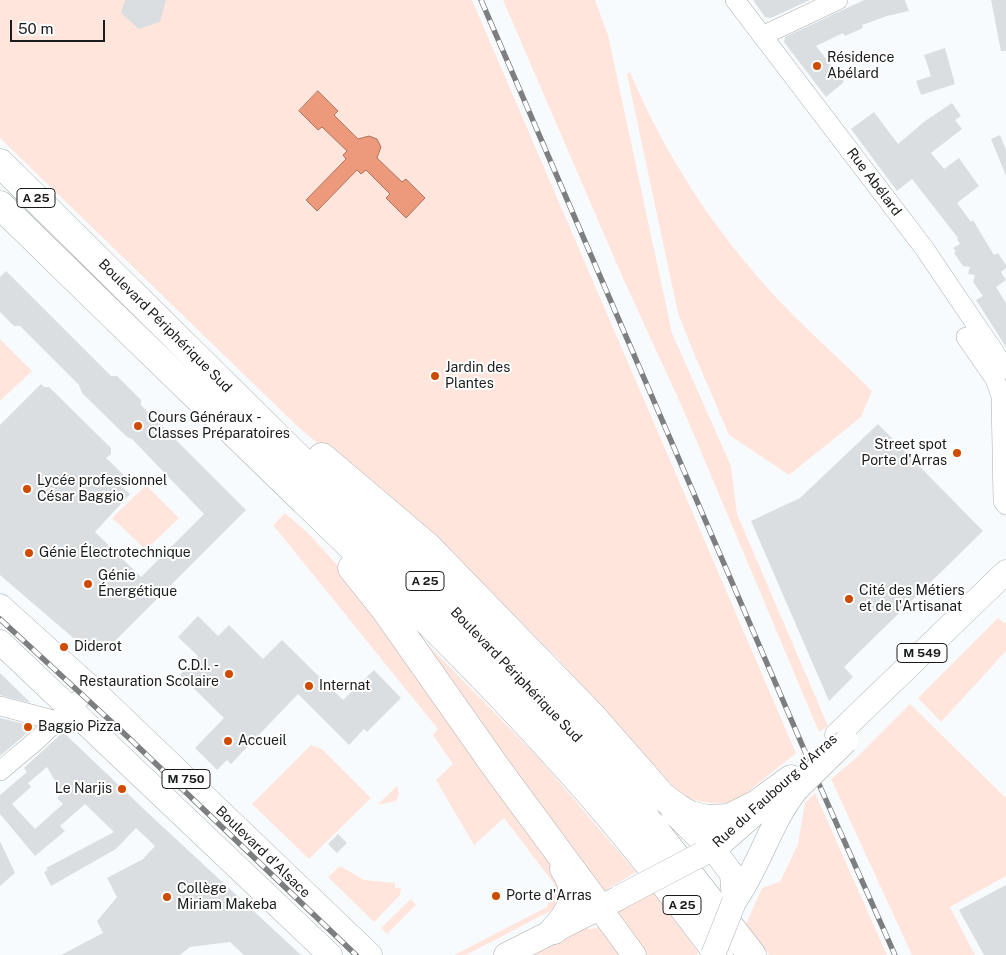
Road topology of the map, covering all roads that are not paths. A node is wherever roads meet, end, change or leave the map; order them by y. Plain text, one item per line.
1 (735, 0) edge
2 (838, 0) edge
3 (762, 36) junction
4 (0, 163) edge
5 (0, 206) edge
6 (71, 232) junction
7 (48, 253) junction
8 (966, 337) dead end
9 (1006, 369) edge
10 (1006, 505) edge
11 (1006, 572) edge
12 (1006, 592) edge
13 (0, 606) edge
14 (0, 642) edge
15 (91, 688) junction
16 (0, 706) edge
17 (64, 714) junction
18 (842, 738) junction
19 (498, 770) junction
20 (0, 771) edge
21 (793, 785) junction
22 (662, 796) junction
23 (708, 851) junction
24 (610, 902) junction
25 (734, 902) junction
26 (554, 930) junction
27 (330, 955) edge
28 (370, 955) edge
29 (506, 955) edge
30 (634, 955) edge
31 (713, 955) edge
32 (719, 955) edge
33 (752, 955) edge

1 - 3 street, Rue Abélard
2 - 3 street
3 - 9 street, Rue Abélard
4 - 6 highway, Boulevard Périphérique Sud / A 25
5 - 7 highway, Boulevard Périphérique Sud / A 25
6 - 22 highway
6 - 33 highway, Boulevard Périphérique Sud / A 25
7 - 19 highway
7 - 32 highway, Boulevard Périphérique Sud / A 25
8 - 10 street
11 - 18 main road, Rue du Faubourg d'Arras / M 549
12 - 18 main road, Rue du Faubourg d'Arras / M 549
13 - 15 main road, Boulevard d'Alsace / M 750
14 - 17 main road, Boulevard d'Alsace / M 750
15 - 17 street
15 - 28 main road, Boulevard d'Alsace / M 750
16 - 17 street
17 - 20 street
17 - 27 main road, Boulevard d'Alsace / M 750
18 - 21 main road, Rue du Faubourg d'Arras / M 549
19 - 24 highway
19 - 26 highway
21 - 22 highway
21 - 23 main road, Rue du Faubourg d'Arras / M 549
21 - 25 main road, Rue du Faubourg d'Arras / M 549
22 - 23 highway
23 - 24 main road, Rue du Faubourg d'Arras / M 549, bridge
23 - 25 main road
24 - 26 main road, Rue du Faubourg d'Arras / M 549
24 - 30 main road
25 - 31 main road, Rue du Faubourg d'Arras / M 549, bridge
26 - 29 main road, Rue du Faubourg d'Arras / M 549

